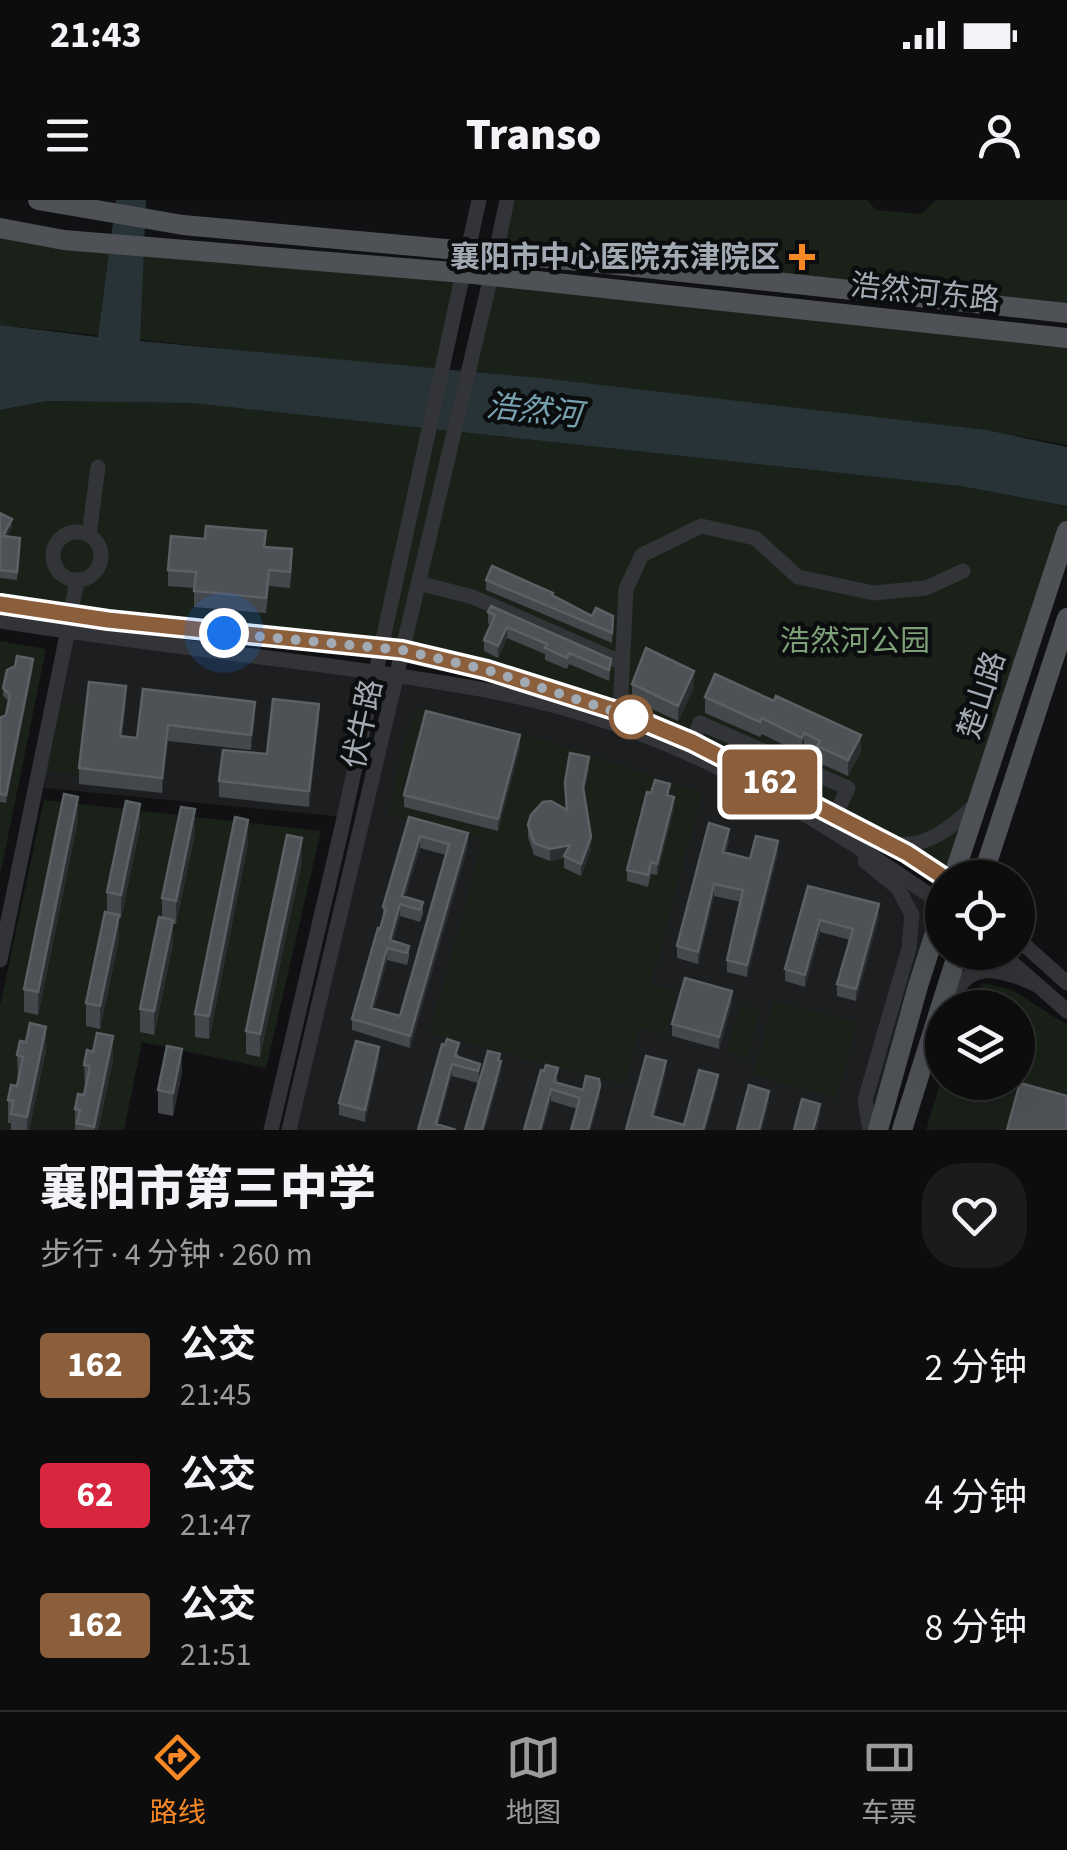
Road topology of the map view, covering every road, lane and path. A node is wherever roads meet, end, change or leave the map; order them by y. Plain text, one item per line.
1 (38, 200) edge
2 (478, 200) edge
3 (506, 200) edge
4 (0, 228) edge
5 (468, 251) junction
6 (495, 254) junction
7 (464, 273) junction
8 (492, 276) junction
9 (1067, 313) edge
10 (1067, 338) edge
11 (98, 468) dead end
12 (1067, 531) edge
13 (89, 535) junction
14 (963, 571) dead end
15 (77, 581) junction
16 (418, 583) junction
17 (0, 604) edge
18 (1067, 618) edge
19 (0, 621) edge
20 (69, 623) junction
21 (378, 650) junction
22 (402, 650) junction
23 (622, 663) junction
24 (373, 672) junction
25 (396, 676) junction
26 (620, 712) junction
27 (692, 742) junction
28 (978, 802) junction
29 (835, 816) junction
30 (995, 836) junction
31 (846, 839) junction
32 (887, 843) junction
33 (959, 860) edge
34 (988, 860) edge
35 (994, 860) edge
36 (925, 866) edge
37 (925, 895) edge
38 (1035, 954) edge
39 (0, 960) edge
40 (925, 963) edge
41 (952, 970) edge
42 (1021, 970) edge
43 (1067, 983) edge
44 (1039, 986) junction
45 (959, 990) edge
46 (1067, 1011) edge
47 (925, 1087) edge
48 (271, 1130) edge
49 (288, 1130) edge
50 (870, 1130) edge
51 (878, 1130) edge
52 (902, 1130) edge
53 (912, 1130) edge

1 - 5 main road, 浩然河东路
2 - 5 street, 伏牛路
3 - 6 street
4 - 7 main road, 浩然河东路
5 - 6 main road, 浩然河东路
5 - 7 street, 伏牛路
6 - 8 street
6 - 9 main road, 浩然河东路
7 - 8 main road, 浩然河东路
7 - 21 street, 伏牛路
8 - 10 main road, 浩然河东路
8 - 16 street
11 - 13 street
12 - 28 main road, 楚山路
13 - 15 street
13 - 15 street
14 - 23 street
15 - 20 street
16 - 22 street
16 - 23 street
17 - 20 street
18 - 30 main road, 楚山路
19 - 20 street
20 - 21 street
20 - 24 street
20 - 39 street
21 - 22 street
21 - 24 street, 伏牛路
22 - 25 street
22 - 26 street
23 - 26 street
24 - 25 street
24 - 48 street, 伏牛路
25 - 31 street
25 - 49 street
26 - 27 street
27 - 29 street
27 - 29 street
28 - 32 street
28 - 33 main road, 楚山路
29 - 32 street
30 - 34 main road, 楚山路
30 - 35 street
31 - 37 street
31 - 50 street
32 - 36 street
38 - 43 street
40 - 51 main road
41 - 52 main road
42 - 44 street
44 - 45 street
44 - 46 street
47 - 53 street

